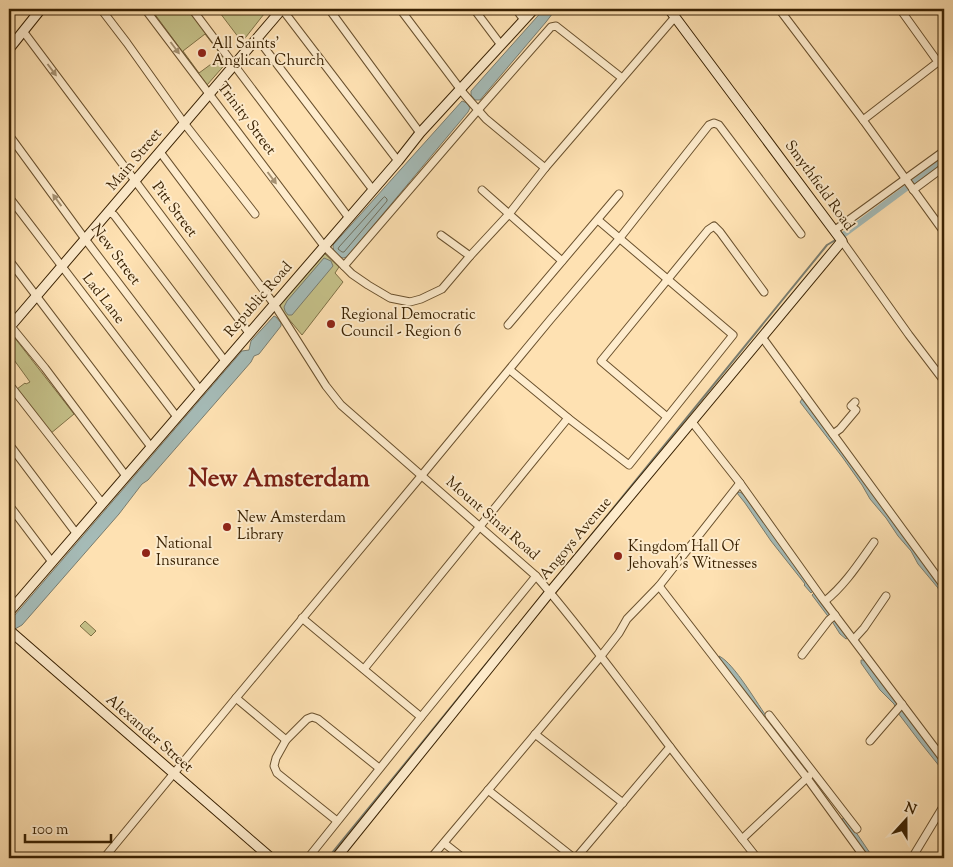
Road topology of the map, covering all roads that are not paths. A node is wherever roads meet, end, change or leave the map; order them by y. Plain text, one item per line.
1 (41, 9) edge
2 (101, 9) edge
3 (145, 9) edge
4 (192, 9) edge
5 (282, 9) edge
6 (329, 9) edge
7 (400, 9) edge
8 (474, 9) edge
9 (516, 9) edge
10 (534, 9) edge
11 (669, 9) edge
12 (779, 9) edge
13 (900, 9) edge
14 (675, 18) junction
15 (524, 20) junction
16 (23, 31) junction
17 (257, 38) junction
18 (502, 45) junction
19 (9, 50) edge
20 (234, 65) junction
21 (622, 78) junction
22 (461, 89) junction
23 (210, 94) junction
24 (478, 110) junction
25 (863, 120) junction
26 (184, 123) junction
27 (420, 134) junction
28 (9, 135) edge
29 (944, 151) edge
30 (160, 152) junction
31 (398, 161) junction
32 (944, 167) edge
33 (545, 168) junction
34 (905, 180) junction
35 (136, 181) junction
36 (373, 190) junction
37 (482, 190) dead end
38 (913, 190) junction
39 (619, 194) dead end
40 (9, 197) edge
41 (109, 212) junction
42 (256, 214) dead end
43 (509, 214) junction
44 (349, 218) junction
45 (598, 220) junction
46 (835, 230) junction
47 (944, 232) edge
48 (801, 234) dead end
49 (441, 235) dead end
50 (85, 239) junction
51 (619, 239) junction
52 (842, 241) junction
53 (324, 246) junction
54 (470, 256) junction
55 (9, 260) edge
56 (562, 261) junction
57 (344, 266) junction
58 (62, 267) junction
59 (667, 280) junction
60 (764, 292) dead end
61 (36, 297) junction
62 (274, 304) junction
63 (508, 325) dead end
64 (9, 326) edge
65 (249, 333) junction
66 (762, 337) junction
67 (225, 361) junction
68 (510, 370) junction
69 (944, 381) edge
70 (9, 384) edge
71 (200, 390) junction
72 (854, 402) dead end
73 (177, 417) junction
74 (667, 417) junction
75 (568, 418) junction
76 (692, 422) junction
77 (833, 434) junction
78 (9, 444) edge
79 (151, 447) junction
80 (126, 476) junction
81 (422, 476) junction
82 (740, 483) junction
83 (102, 503) junction
84 (9, 505) edge
85 (480, 527) junction
86 (76, 534) junction
87 (874, 542) dead end
88 (52, 562) junction
89 (536, 576) junction
90 (659, 586) junction
91 (944, 586) edge
92 (547, 588) junction
93 (886, 596) dead end
94 (825, 601) junction
95 (9, 612) edge
96 (833, 617) junction
97 (302, 618) junction
98 (9, 630) edge
99 (854, 639) junction
100 (802, 655) dead end
101 (601, 656) junction
102 (364, 669) junction
103 (236, 698) junction
104 (902, 704) junction
105 (769, 715) dead end
106 (421, 717) junction
107 (535, 734) junction
108 (286, 740) junction
109 (870, 741) dead end
110 (670, 747) junction
111 (944, 760) edge
112 (379, 768) junction
113 (174, 774) junction
114 (810, 775) junction
115 (488, 790) junction
116 (623, 803) junction
117 (944, 805) edge
118 (337, 821) junction
119 (857, 829) dead end
120 (742, 839) junction
121 (444, 843) junction
122 (104, 858) edge
123 (272, 858) edge
124 (308, 858) edge
125 (336, 858) edge
126 (431, 858) edge
127 (463, 858) edge
128 (575, 858) edge
129 (757, 858) edge
130 (865, 858) edge
131 (912, 858) edge

1 - 16 street
2 - 26 street
3 -> 23 street, Trinity Street
4 - 20 street
5 - 17 street, Main Street
5 - 31 street
6 - 27 street
7 - 22 street
8 - 18 street
9 - 15 street
10 - 15 street, Republic Road
11 - 14 street, Smythfield Road
12 - 25 street
13 - 25 street
14 - 21 street, Trinity Street
14 - 46 street, Smythfield Road
15 - 18 street, Republic Road
16 - 19 street
16 -> 35 street, Pitt Street
17 - 20 street, Main Street
17 - 36 street
18 - 22 street, Republic Road
20 - 23 street, Main Street
20 - 44 street
21 - 24 street
21 - 33 street, Trinity Street
22 - 24 street
22 - 27 street, Republic Road
23 - 26 street, Main Street
23 -> 53 street, Trinity Street
24 - 33 street
24 - 57 street
25 - 34 street
26 - 30 street, Main Street
26 - 42 street
27 - 31 street, Republic Road
50 -> 28 street, New Street
29 - 34 street
30 - 35 street, Main Street
30 - 62 street, Mount Sinai Road
31 - 36 street, Republic Road
32 - 38 street
33 - 43 street, Trinity Street
34 - 38 street
34 - 46 street
35 - 41 street, Main Street
35 - 65 street, Pitt Street
36 - 44 street, Republic Road
37 - 43 street
38 - 47 street
39 - 45 street
40 - 58 street, Lad Lane
41 - 50 street, Main Street
41 - 67 street
43 - 54 street, Trinity Street
43 - 56 street
44 - 53 street, Republic Road
45 - 51 street
45 - 56 street
46 - 52 street, Smythfield Road
48 - 51 street
49 - 54 street
50 - 58 street, Main Street
50 - 71 street, New Street
51 - 59 street
51 - 68 street
52 - 66 street, Angoys Avenue
52 - 69 street, Smythfield Road
53 - 57 street, Trinity Street
53 - 62 street, Republic Road
54 - 57 street, Trinity Street
55 - 61 street
56 - 63 street
58 - 61 street, Main Street
58 - 73 street, Lad Lane
59 - 60 street
59 - 74 street
59 - 74 street
61 - 64 street, Main Street
61 - 79 street
62 - 65 street, Republic Road
62 - 81 street, Mount Sinai Road
64 - 80 street
65 - 67 street, Republic Road
66 - 76 street, Angoys Avenue
66 - 77 street
67 - 71 street, Republic Road
68 - 75 street
68 - 81 street
70 - 83 street
71 - 73 street, Republic Road
72 - 77 street
73 - 79 street, Republic Road
74 - 75 street
75 - 85 street
76 - 82 street
76 - 92 street, Angoys Avenue
77 - 91 street
78 - 86 street
79 - 80 street, Republic Road
80 - 83 street, Republic Road
81 - 85 street, Mount Sinai Road
81 - 97 street
82 - 90 street
82 - 94 street
83 - 86 street, Republic Road
84 - 88 street
85 - 89 street, Mount Sinai Road
85 - 102 street
86 - 88 street, Republic Road
87 - 94 street
88 - 95 street, Republic Road
89 - 92 street, Mount Sinai Road
89 - 106 street
90 - 101 street
90 - 114 street
92 - 101 street, Mount Sinai Road
92 - 125 street, Angoys Avenue
93 - 99 street
94 - 96 street
96 - 99 street
96 - 100 street
97 - 102 street
97 - 103 street
98 - 113 street, Alexander Street
99 - 104 street
101 - 107 street
101 - 110 street, Mount Sinai Road
102 - 106 street
103 - 108 street
103 - 113 street
104 - 109 street
104 - 111 street
105 - 114 street
106 - 112 street
107 - 115 street
107 - 116 street
108 - 112 street
108 - 118 street
110 - 116 street
110 - 120 street, Mount Sinai Road
112 - 118 street
113 - 122 street
113 - 123 street, Alexander Street
114 - 119 street
114 - 120 street
114 - 130 street
115 - 121 street
115 - 128 street
116 - 128 street
117 - 131 street
118 - 124 street
120 - 129 street, Mount Sinai Road
121 - 126 street
121 - 127 street

